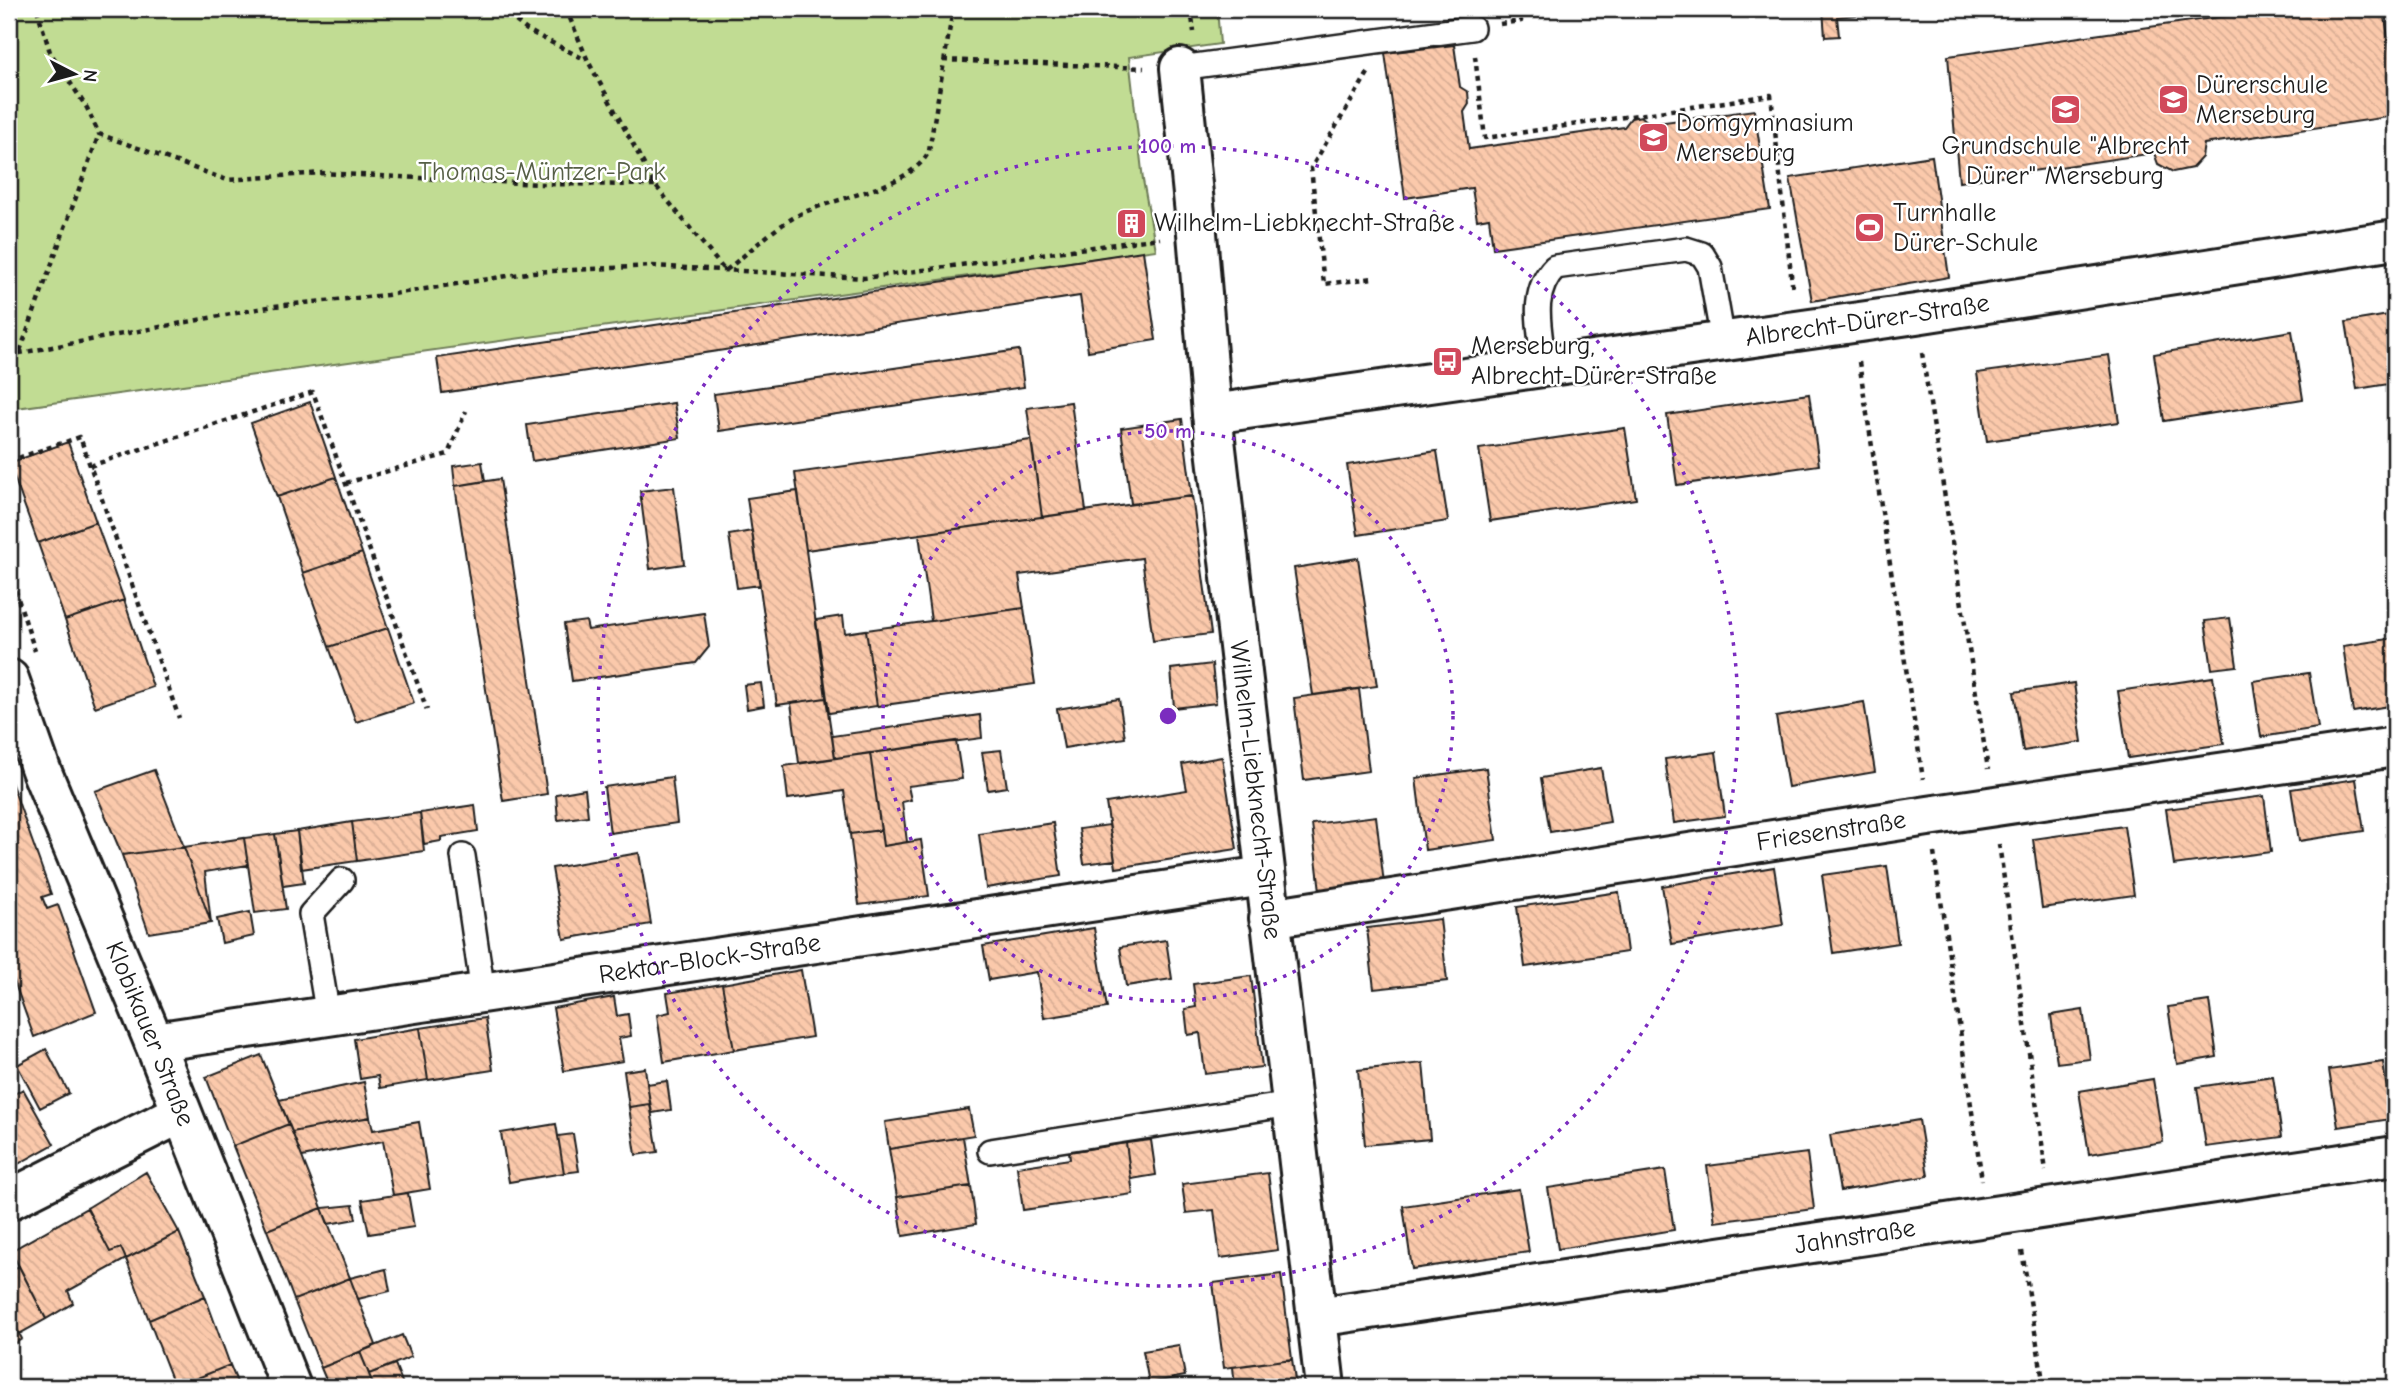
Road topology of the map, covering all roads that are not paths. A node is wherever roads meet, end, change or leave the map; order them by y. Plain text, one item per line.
1 (1472, 28) road end
2 (1180, 68) joint
3 (2395, 240) edge
4 (1723, 341) junction
5 (1544, 366) junction
6 (1212, 414) junction
7 (9, 679) edge
8 (20, 745) edge
9 (2395, 747) edge
10 (463, 856) dead end
11 (1264, 876) junction
12 (342, 880) dead end
13 (1269, 918) junction
14 (483, 993) junction
15 (328, 1016) junction
16 (154, 1042) junction
17 (1292, 1104) junction
18 (181, 1113) junction
19 (990, 1151) dead end
20 (2395, 1156) edge
21 (9, 1200) edge
22 (1317, 1317) junction
23 (290, 1387) edge
24 (1325, 1387) edge

1 - 2 lane
2 - 6 street, Wilhelm-Liebknecht-Straße
3 - 4 street, Albrecht-Dürer-Straße
4 - 5 street, Albrecht-Dürer-Straße
4 - 5 lane
5 - 6 street, Albrecht-Dürer-Straße
6 - 11 street, Wilhelm-Liebknecht-Straße
7 - 8 street, Klobikauer Straße
8 - 16 street, Klobikauer Straße
9 - 13 street, Friesenstraße
10 - 14 lane
11 - 13 street, Wilhelm-Liebknecht-Straße
11 - 14 street, Rektor-Block-Straße
12 - 15 lane
13 - 17 street, Wilhelm-Liebknecht-Straße
14 - 15 street, Rektor-Block-Straße
15 - 16 street, Rektor-Block-Straße
16 - 18 street, Klobikauer Straße
17 - 19 lane
17 - 22 street, Wilhelm-Liebknecht-Straße
18 - 21 street
18 - 23 street, Klobikauer Straße
20 - 22 street, Jahnstraße
22 - 24 street, Wilhelm-Liebknecht-Straße

